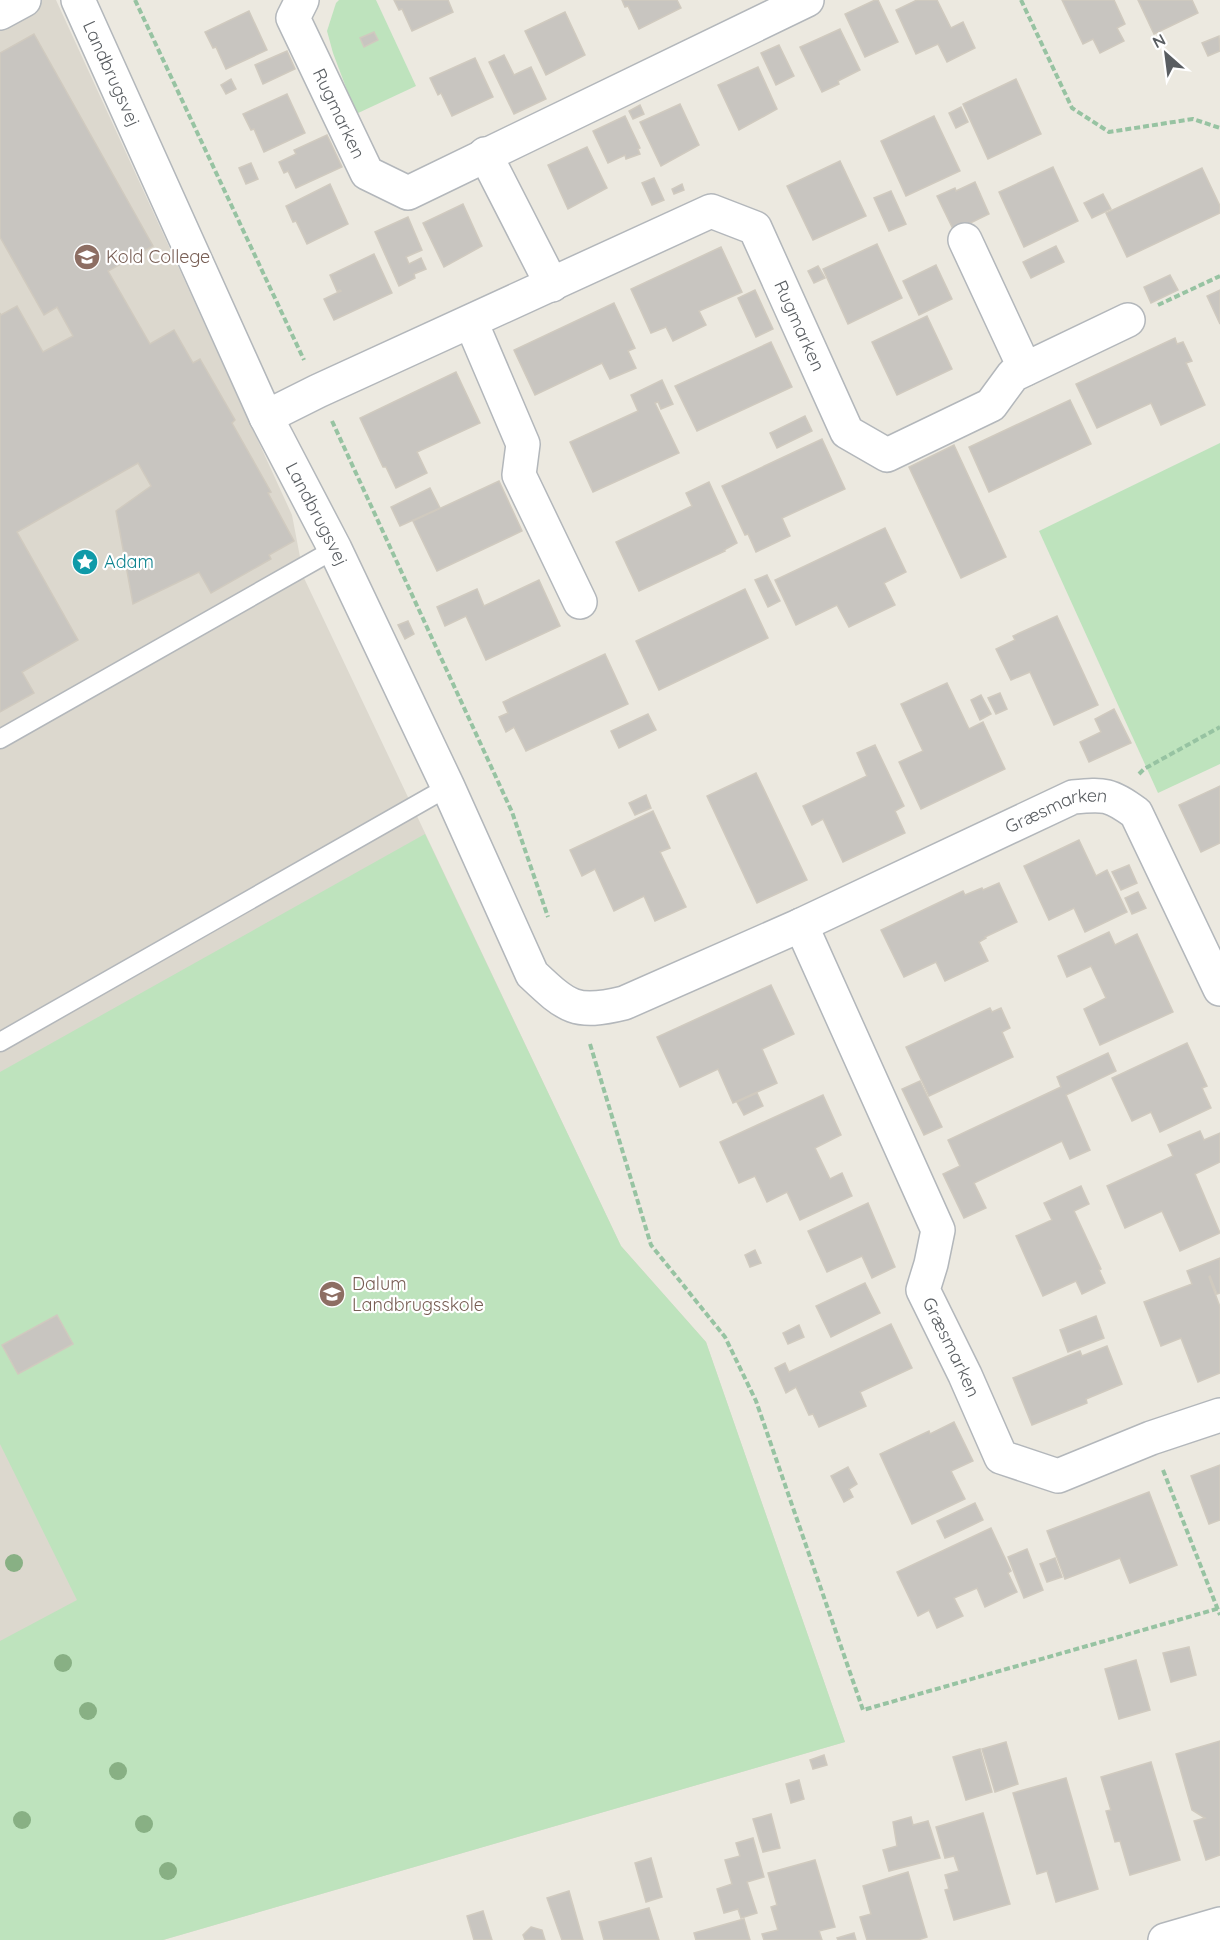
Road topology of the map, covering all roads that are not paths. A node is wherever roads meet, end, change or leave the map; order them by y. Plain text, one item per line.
1 (24, 0) edge
2 (78, 0) edge
3 (302, 0) edge
4 (807, 0) edge
5 (0, 13) edge
6 (485, 154) junction
7 (965, 240) dead end
8 (552, 285) junction
9 (1128, 320) road end
10 (471, 322) junction
11 (1025, 369) junction
12 (266, 417) junction
13 (335, 549) junction
14 (580, 602) dead end
15 (0, 739) edge
16 (448, 787) junction
17 (801, 925) junction
18 (1220, 989) edge
19 (580, 1009) joint
20 (0, 1042) edge
21 (1220, 1415) edge
22 (1220, 1924) edge
23 (1165, 1940) edge

1 - 5 street
2 - 12 street, Landbrugsvej
3 - 6 street, Rugmarken
4 - 6 street, Rugmarken
6 - 8 street
7 - 11 street
8 - 10 street, Rugmarken
8 - 11 street, Rugmarken
9 - 11 street, Rugmarken
10 - 12 street, Rugmarken
10 - 14 street
12 - 13 street, Landbrugsvej
13 - 15 lane
13 - 16 street, Landbrugsvej
16 - 19 street, Landbrugsvej
16 - 20 lane
17 - 18 street, Græsmarken
17 - 19 street, Græsmarken
17 - 21 street, Græsmarken
22 - 23 street

